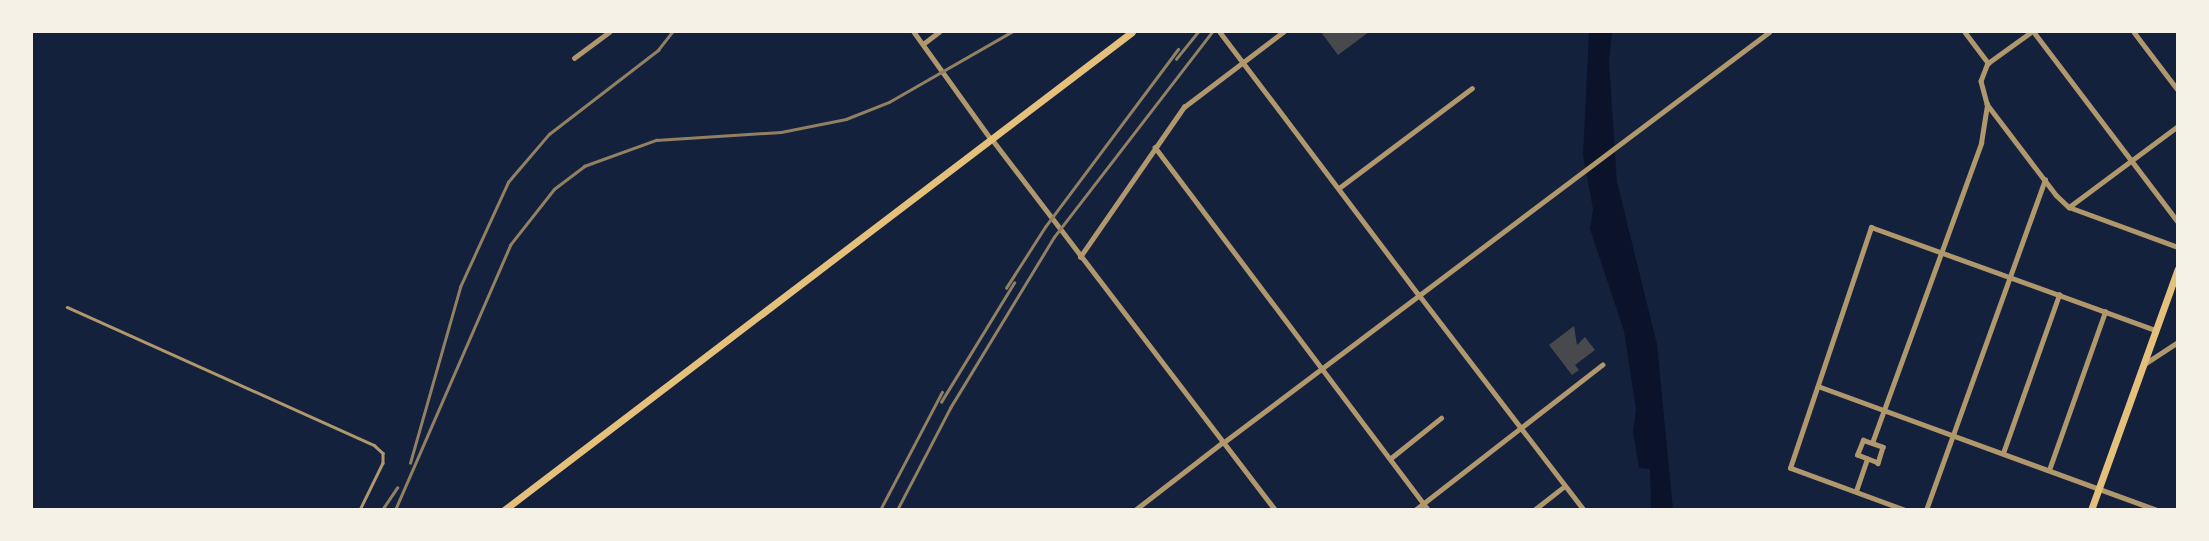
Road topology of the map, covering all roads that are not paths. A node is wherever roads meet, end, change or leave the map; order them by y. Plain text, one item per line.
1 (609, 32) edge
2 (914, 32) edge
3 (939, 32) edge
4 (1132, 32) edge
5 (1220, 32) edge
6 (1283, 32) edge
7 (1769, 32) edge
8 (1965, 32) edge
9 (2033, 32) edge
10 (2134, 32) edge
11 (923, 44) junction
12 (574, 58) dead end
13 (1243, 63) junction
14 (1989, 63) junction
15 (1472, 88) dead end
16 (2178, 90) edge
17 (1987, 104) junction
18 (2178, 126) edge
19 (993, 141) junction
20 (1155, 147) junction
21 (2131, 160) junction
22 (2045, 180) junction
23 (1339, 188) junction
24 (2069, 207) junction
25 (2178, 222) edge
26 (2178, 247) edge
27 (1941, 253) junction
28 (1080, 257) junction
29 (2178, 269) edge
30 (2008, 277) junction
31 (1418, 294) junction
32 (2059, 295) junction
33 (67, 307) dead end
34 (2105, 312) junction
35 (2156, 330) junction
36 (2178, 342) edge
37 (1602, 365) dead end
38 (2143, 365) junction
39 (1321, 368) junction
40 (1818, 386) junction
41 (1884, 410) junction
42 (1441, 418) dead end
43 (1523, 429) junction
44 (1953, 435) junction
45 (1224, 442) junction
46 (1872, 443) junction
47 (2003, 453) junction
48 (1391, 458) junction
49 (1867, 459) junction
50 (2049, 470) junction
51 (1566, 485) junction
52 (2099, 488) junction
53 (1856, 491) junction
54 (1424, 502) junction
55 (360, 509) edge
56 (504, 509) edge
57 (1135, 509) edge
58 (1275, 509) edge
59 (1415, 509) edge
60 (1429, 509) edge
61 (1534, 509) edge
62 (1584, 509) edge
63 (1904, 509) edge
64 (1926, 509) edge
65 (2091, 509) edge
66 (2157, 509) edge

1 - 12 street
2 - 11 street
3 - 11 street
4 - 19 main road
5 - 13 street
6 - 13 street
7 - 31 street
8 - 14 street
9 - 14 street
9 - 21 street
10 - 16 street
11 - 19 street
13 - 20 street
13 - 23 street
14 - 17 street
15 - 23 street
17 - 22 street
17 - 27 street
18 - 21 street
19 - 28 street
19 - 56 main road
20 - 28 street
20 - 39 street
21 - 24 street
21 - 25 street
22 - 24 street
22 - 30 street
23 - 31 street
24 - 26 street
27 - 30 street
27 - 40 street
27 - 41 street
28 - 45 street
29 - 35 main road
30 - 32 street
30 - 44 street
31 - 39 street
31 - 43 street
32 - 34 street
32 - 47 street
33 - 55 lane
34 - 35 street
34 - 50 street
35 - 38 main road
36 - 38 street
37 - 43 street
38 - 52 main road
39 - 45 street
39 - 48 street
40 - 41 street
40 - 53 street
41 - 44 street
41 - 46 street
42 - 48 street
43 - 51 street
43 - 54 street
44 - 47 street
44 - 64 street
45 - 57 street
45 - 58 street
46 - 49 street
46 - 49 street
47 - 50 street
48 - 54 street
49 - 53 street
50 - 52 street
51 - 61 street
51 - 62 street
52 - 65 main road
52 - 66 street
53 - 63 street
54 - 59 street
54 - 60 street

